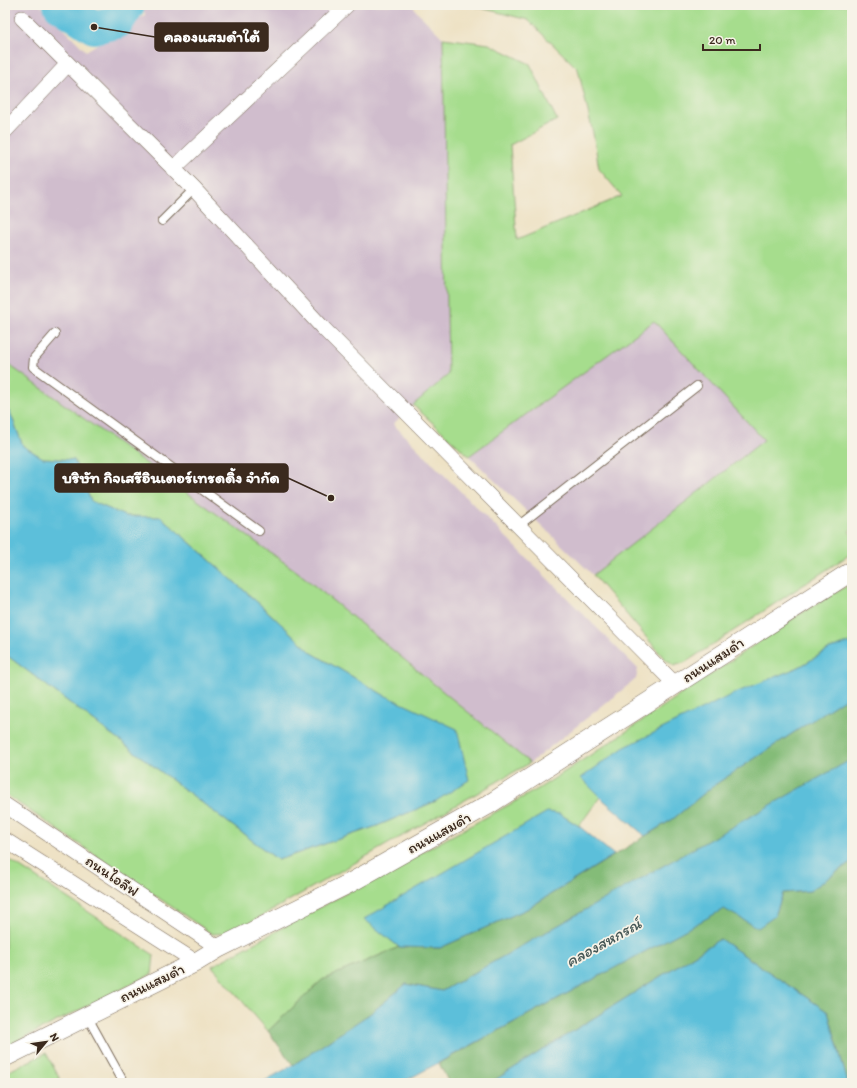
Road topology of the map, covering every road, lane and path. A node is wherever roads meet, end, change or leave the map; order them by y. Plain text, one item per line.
1 (347, 5) edge
2 (22, 18) dead end
3 (68, 64) junction
4 (5, 131) edge
5 (174, 168) junction
6 (194, 188) junction
7 (162, 221) dead end
8 (55, 334) dead end
9 (697, 386) dead end
10 (518, 526) junction
11 (259, 531) dead end
12 (852, 571) edge
13 (675, 684) junction
14 (5, 805) edge
15 (5, 840) edge
16 (219, 948) junction
17 (196, 962) junction
18 (86, 1015) junction
19 (5, 1057) edge
20 (124, 1083) edge

1 - 5 street
2 - 3 street
3 - 4 street
3 - 5 street
5 - 6 street
6 - 7 lane
6 - 10 street
8 - 11 lane
9 - 10 lane
10 - 13 street
12 - 13 street, ถนนแสมดำ
13 - 16 street, ถนนแสมดำ
14 - 16 street, ถนนไอลีฟ
15 - 17 street, ถนนไอลีฟ
16 - 17 street, ถนนแสมดำ
17 - 18 street, ถนนแสมดำ
18 - 19 street, ถนนแสมดำ
18 - 20 lane

